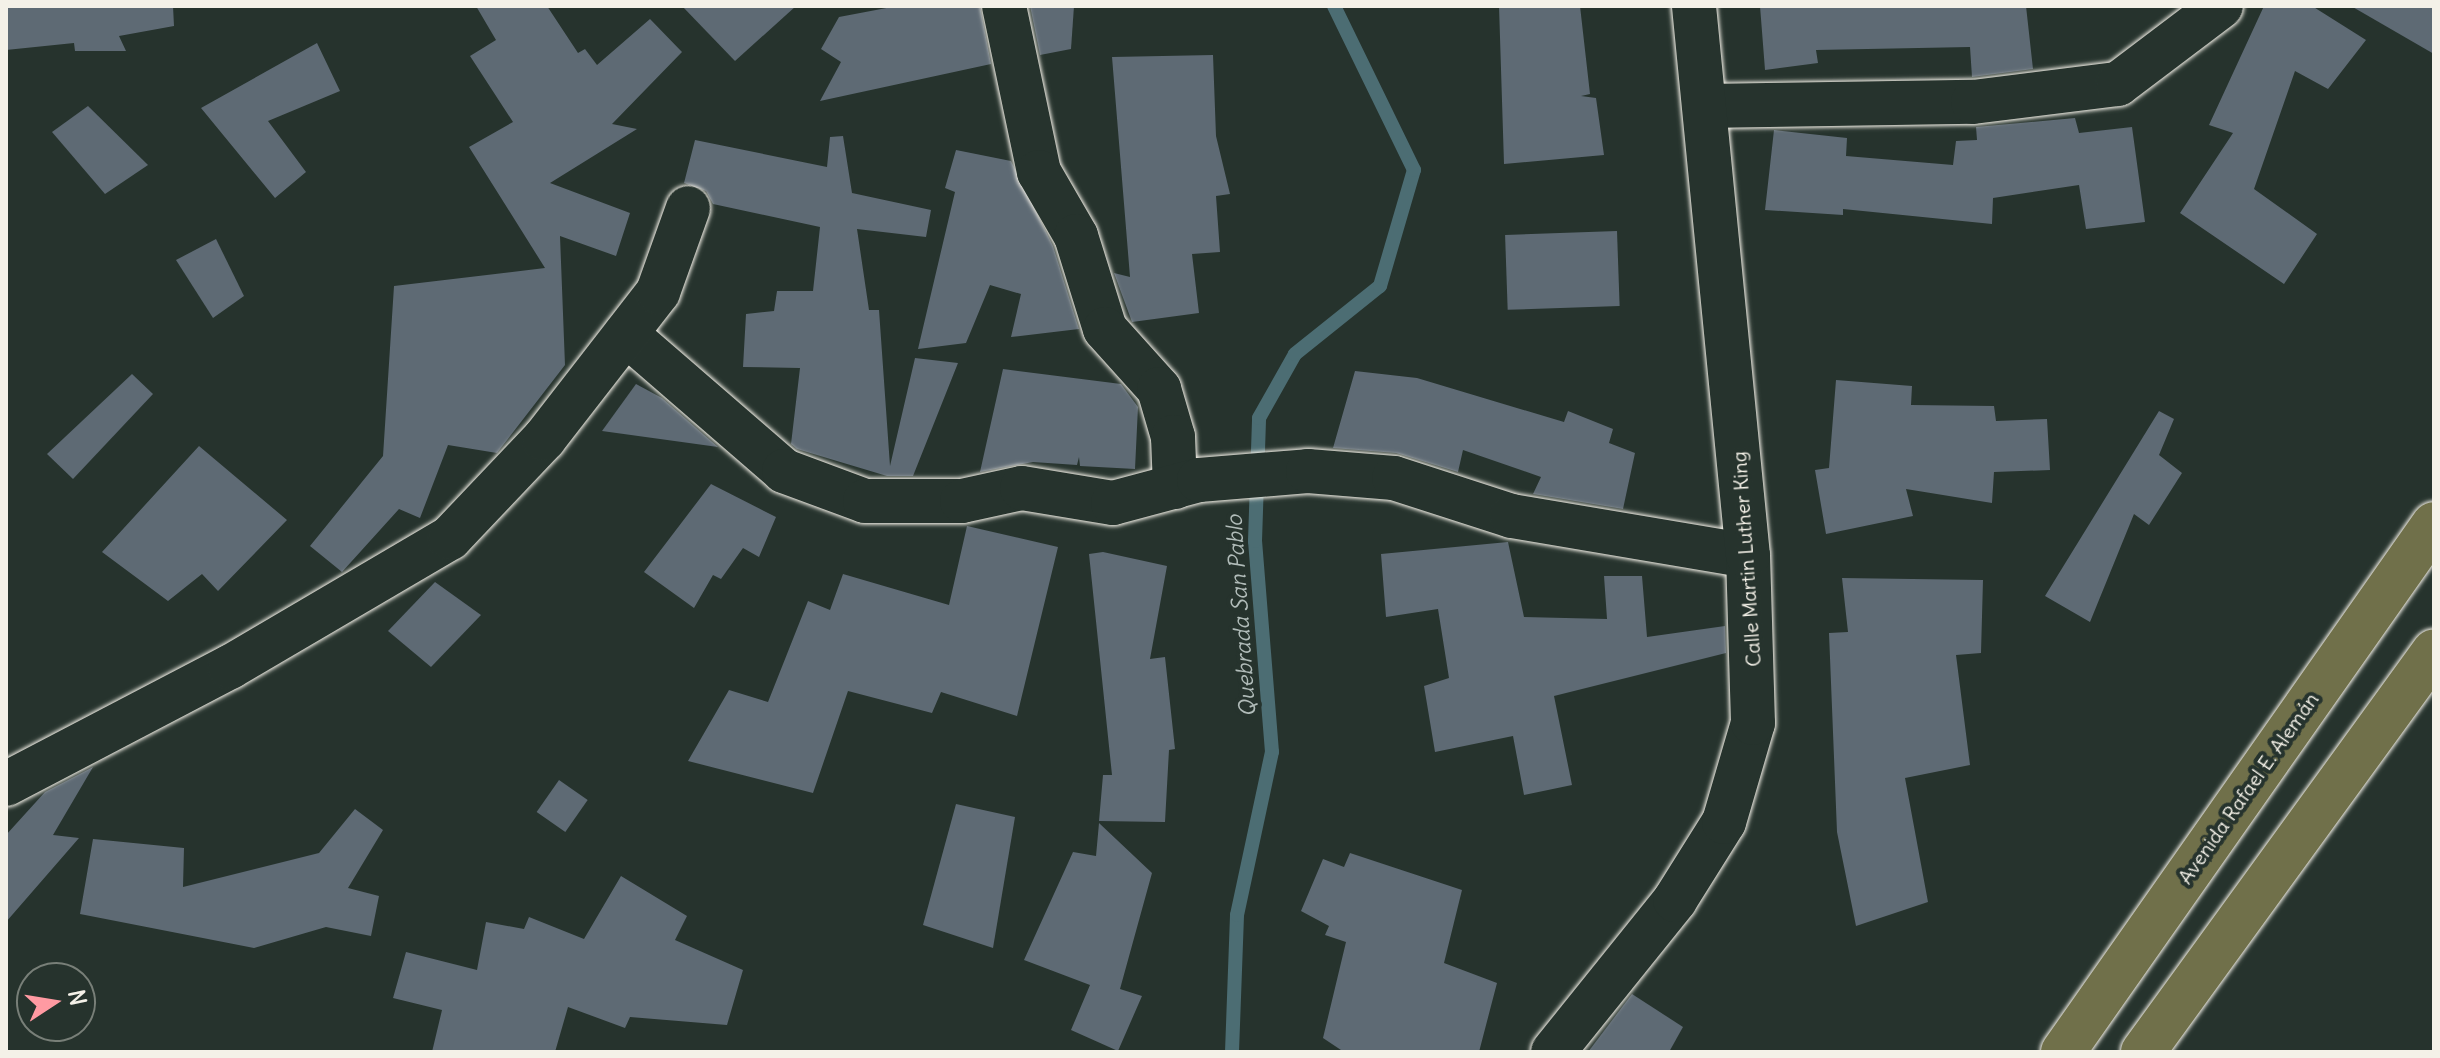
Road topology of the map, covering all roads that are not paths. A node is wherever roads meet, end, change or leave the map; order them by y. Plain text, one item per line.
1 (1004, 6) edge
2 (1694, 6) edge
3 (2221, 6) edge
4 (1705, 106) junction
5 (688, 208) dead end
6 (626, 334) junction
7 (1175, 487) junction
8 (2434, 524) edge
9 (1748, 556) junction
10 (2434, 652) edge
11 (6, 784) edge
12 (1553, 1052) edge
13 (2063, 1052) edge
14 (2143, 1052) edge

1 - 7 street
2 - 4 street, Calle Martin Luther King
3 - 4 street
4 - 9 street, Calle Martin Luther King
5 - 6 street
6 - 7 street
6 - 11 street
7 - 9 street
8 - 13 main road, Avenida Rafael E. Alemán
9 - 12 street, Calle Martin Luther King
10 - 14 main road

